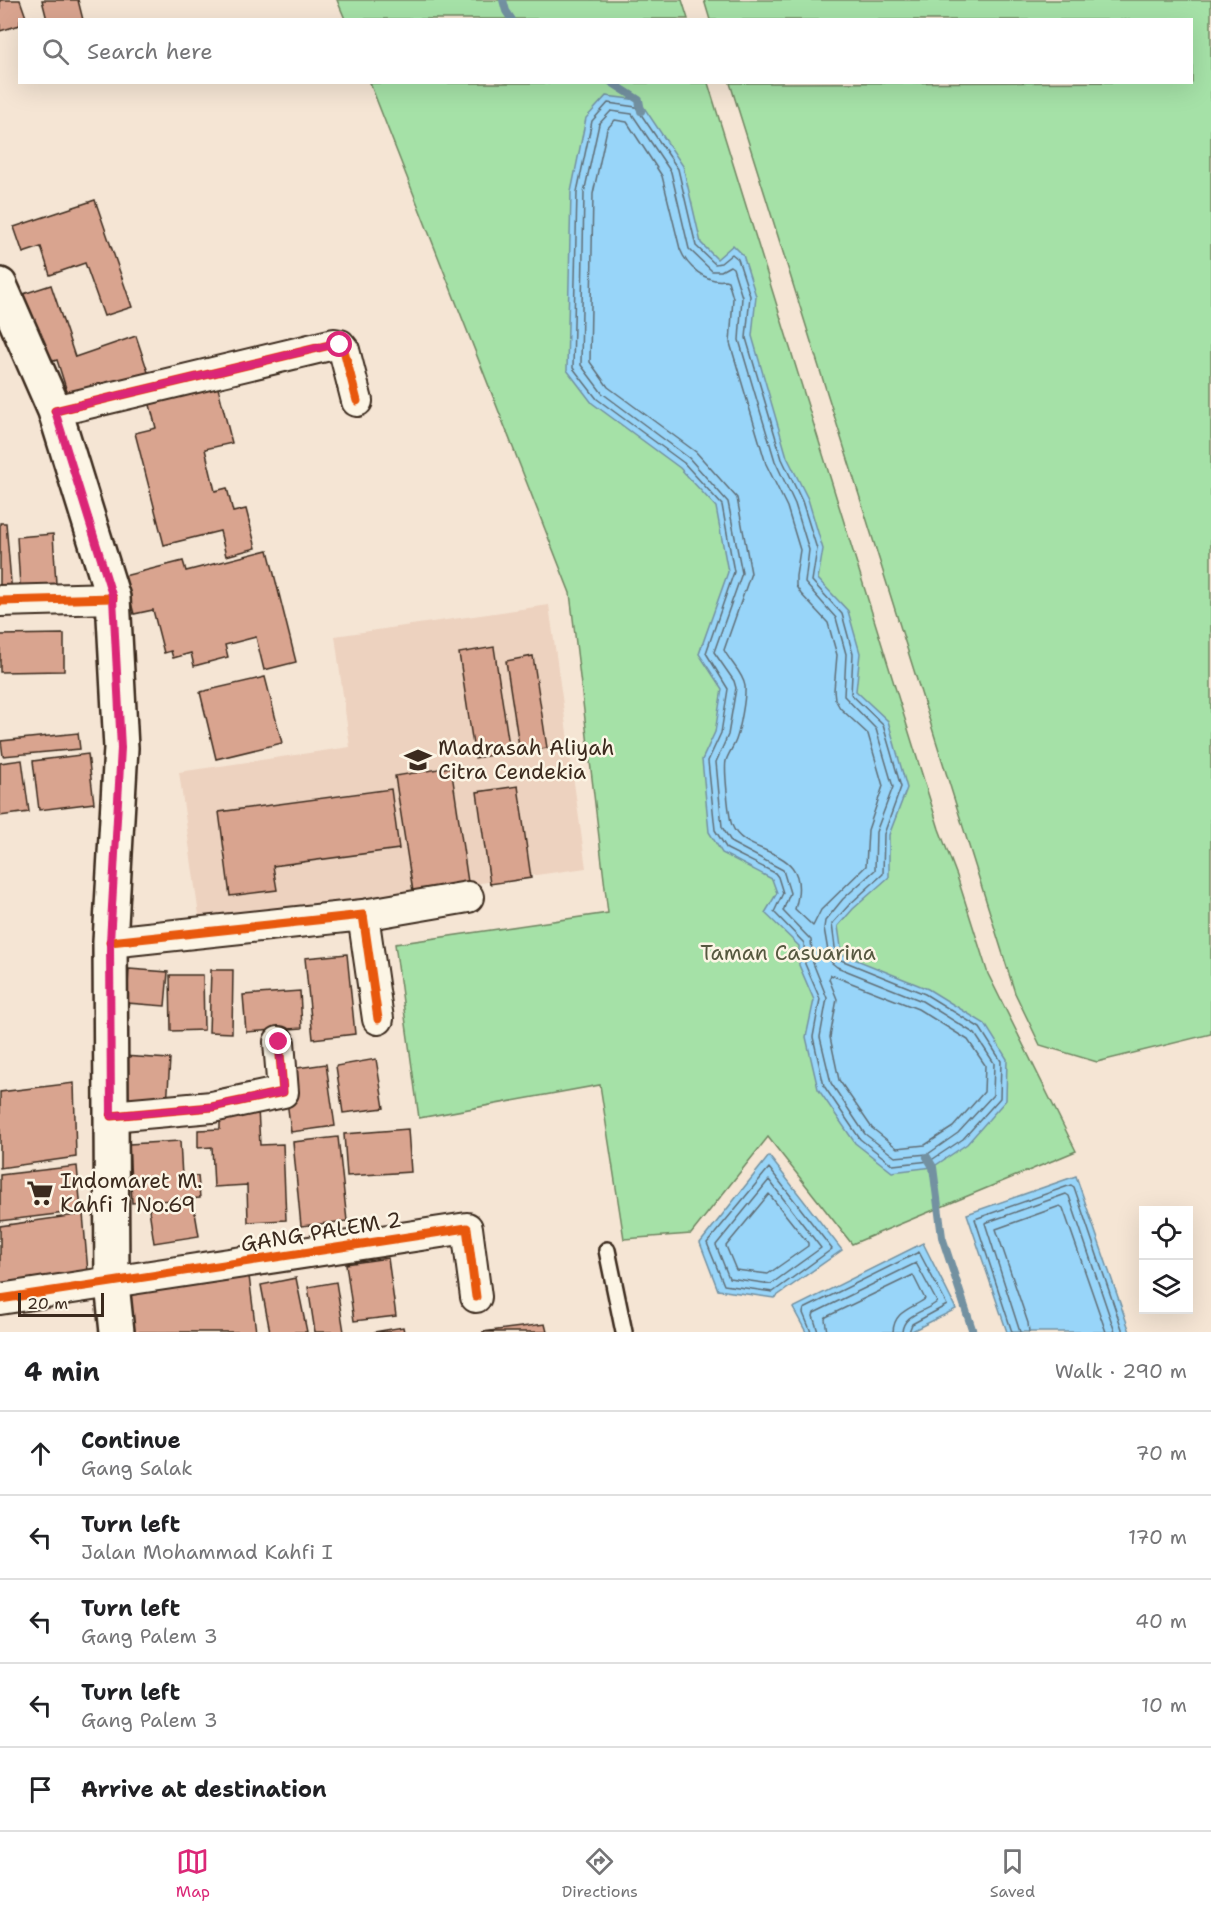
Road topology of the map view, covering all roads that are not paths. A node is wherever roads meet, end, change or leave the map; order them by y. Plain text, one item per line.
1 (0, 285) edge
2 (357, 401) dead end
3 (55, 411) junction
4 (113, 598) junction
5 (0, 601) edge
6 (468, 897) dead end
7 (363, 915) junction
8 (110, 942) junction
9 (378, 1019) dead end
10 (279, 1042) dead end
11 (119, 1115) junction
12 (607, 1250) dead end
13 (112, 1284) junction
14 (476, 1297) dead end
15 (0, 1299) edge
16 (117, 1332) edge
17 (624, 1332) edge

1 - 3 main road
2 - 3 street
3 - 4 main road
4 - 5 street
4 - 8 main road
6 - 7 street
7 - 8 street
7 - 9 street
8 - 11 main road
10 - 11 street
11 - 13 main road
12 - 17 lane
13 - 14 street, GANG PALEM 2
13 - 15 street
13 - 16 main road

